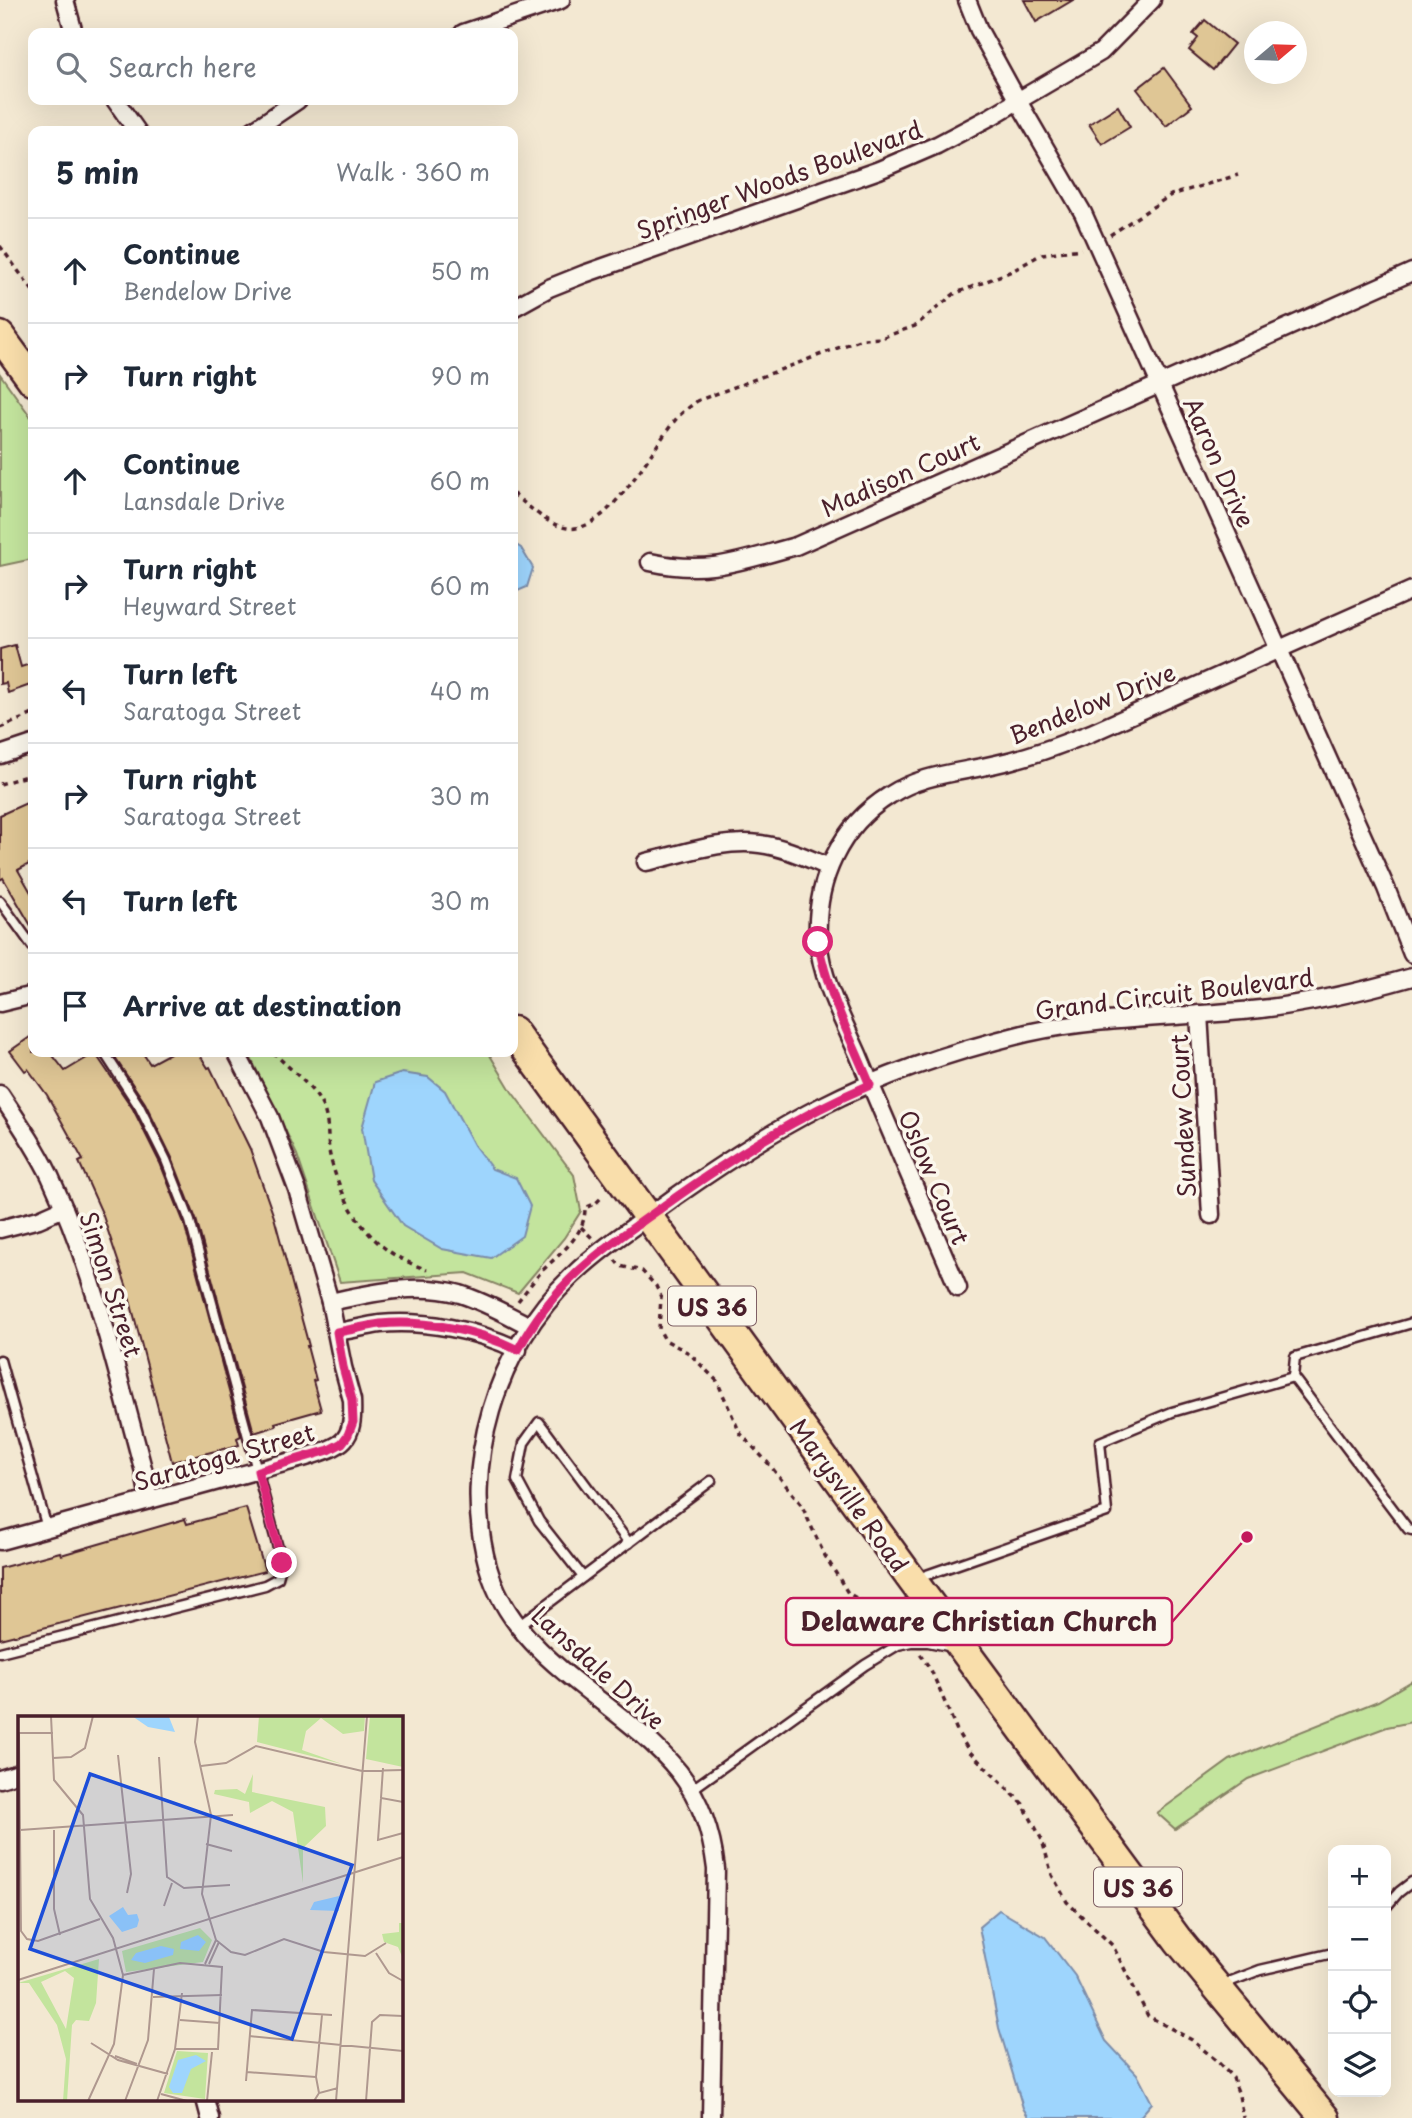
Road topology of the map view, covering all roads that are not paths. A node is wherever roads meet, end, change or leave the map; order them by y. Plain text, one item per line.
1 (65, 0) edge
2 (561, 0) edge
3 (967, 0) edge
4 (1152, 0) edge
5 (73, 28) edge
6 (478, 28) edge
7 (1018, 101) junction
8 (118, 105) edge
9 (291, 105) edge
10 (133, 126) edge
11 (259, 126) edge
12 (1412, 272) edge
13 (518, 305) edge
14 (0, 336) edge
15 (28, 374) edge
16 (1160, 384) junction
17 (650, 562) dead end
18 (1412, 590) edge
19 (1280, 649) junction
20 (28, 746) edge
21 (0, 755) edge
22 (646, 862) dead end
23 (829, 867) junction
24 (0, 901) edge
25 (28, 940) edge
26 (1412, 954) edge
27 (1412, 977) edge
28 (28, 996) edge
29 (0, 1003) edge
30 (1199, 1014) junction
31 (518, 1038) edge
32 (107, 1057) edge
33 (239, 1057) edge
34 (870, 1085) junction
35 (0, 1094) edge
36 (64, 1209) junction
37 (1211, 1216) dead end
38 (648, 1217) junction
39 (0, 1229) edge
40 (958, 1287) dead end
41 (330, 1302) junction
42 (1412, 1323) edge
43 (530, 1326) junction
44 (337, 1332) junction
45 (518, 1350) junction
46 (0, 1360) edge
47 (1293, 1377) junction
48 (258, 1471) junction
49 (711, 1481) dead end
50 (149, 1500) junction
51 (47, 1528) junction
52 (1412, 1530) edge
53 (0, 1541) edge
54 (629, 1543) junction
55 (583, 1577) junction
56 (912, 1580) junction
57 (517, 1627) junction
58 (962, 1649) junction
59 (0, 1652) edge
60 (18, 1773) edge
61 (0, 1779) edge
62 (691, 1790) junction
63 (1412, 1882) edge
64 (1391, 1901) edge
65 (1328, 1954) edge
66 (1215, 1987) junction
67 (205, 2100) edge
68 (210, 2118) edge
69 (711, 2118) edge
70 (1325, 2118) edge

1 - 5 street
2 - 6 street
3 - 7 street, Aaron Drive
4 - 7 street, Springer Woods Boulevard
7 - 13 street, Springer Woods Boulevard
7 - 16 street, Aaron Drive
8 - 10 street
9 - 11 street
12 - 16 street, Madison Court
14 - 15 highway
16 - 17 street, Madison Court
16 - 19 street, Aaron Drive
18 - 19 street, Bendelow Drive
19 - 23 street, Bendelow Drive
19 - 26 street, Aaron Drive
20 - 21 street
22 - 23 street
23 - 34 street, Bendelow Drive
24 - 25 lane
27 - 30 street, Grand Circuit Boulevard
28 - 29 street
30 - 34 street, Grand Circuit Boulevard
30 - 37 street, Sundew Court
31 - 38 highway, Marysville Road / US 36
32 - 48 lane
33 - 41 street, Saratoga Street
34 - 38 street, Grand Circuit Boulevard
34 - 40 street, Oslow Court
35 - 36 street, Simon Street
36 - 39 street
36 - 50 street, Simon Street
38 - 43 street, Lansdale Drive
38 - 56 highway, Marysville Road / US 36
41 - 43 street
41 - 44 street, Saratoga Street
42 - 47 lane
43 - 45 street, Lansdale Drive
44 - 45 street
44 - 48 street, Saratoga Street
45 - 57 street, Lansdale Drive
46 - 51 lane
47 - 52 lane
47 - 56 lane
48 - 50 street, Saratoga Street
48 - 59 lane
49 - 54 lane
50 - 51 street, Saratoga Street
51 - 53 street, Saratoga Street
54 - 55 lane
54 - 55 lane
55 - 57 lane
56 - 58 highway, Marysville Road / US 36
57 - 62 street, Lansdale Drive
58 - 62 lane
58 - 66 highway, Marysville Road / US 36
60 - 61 street
62 - 69 street, Lansdale Drive
63 - 64 lane
65 - 66 lane
66 - 70 highway, Marysville Road / US 36
67 - 68 street

